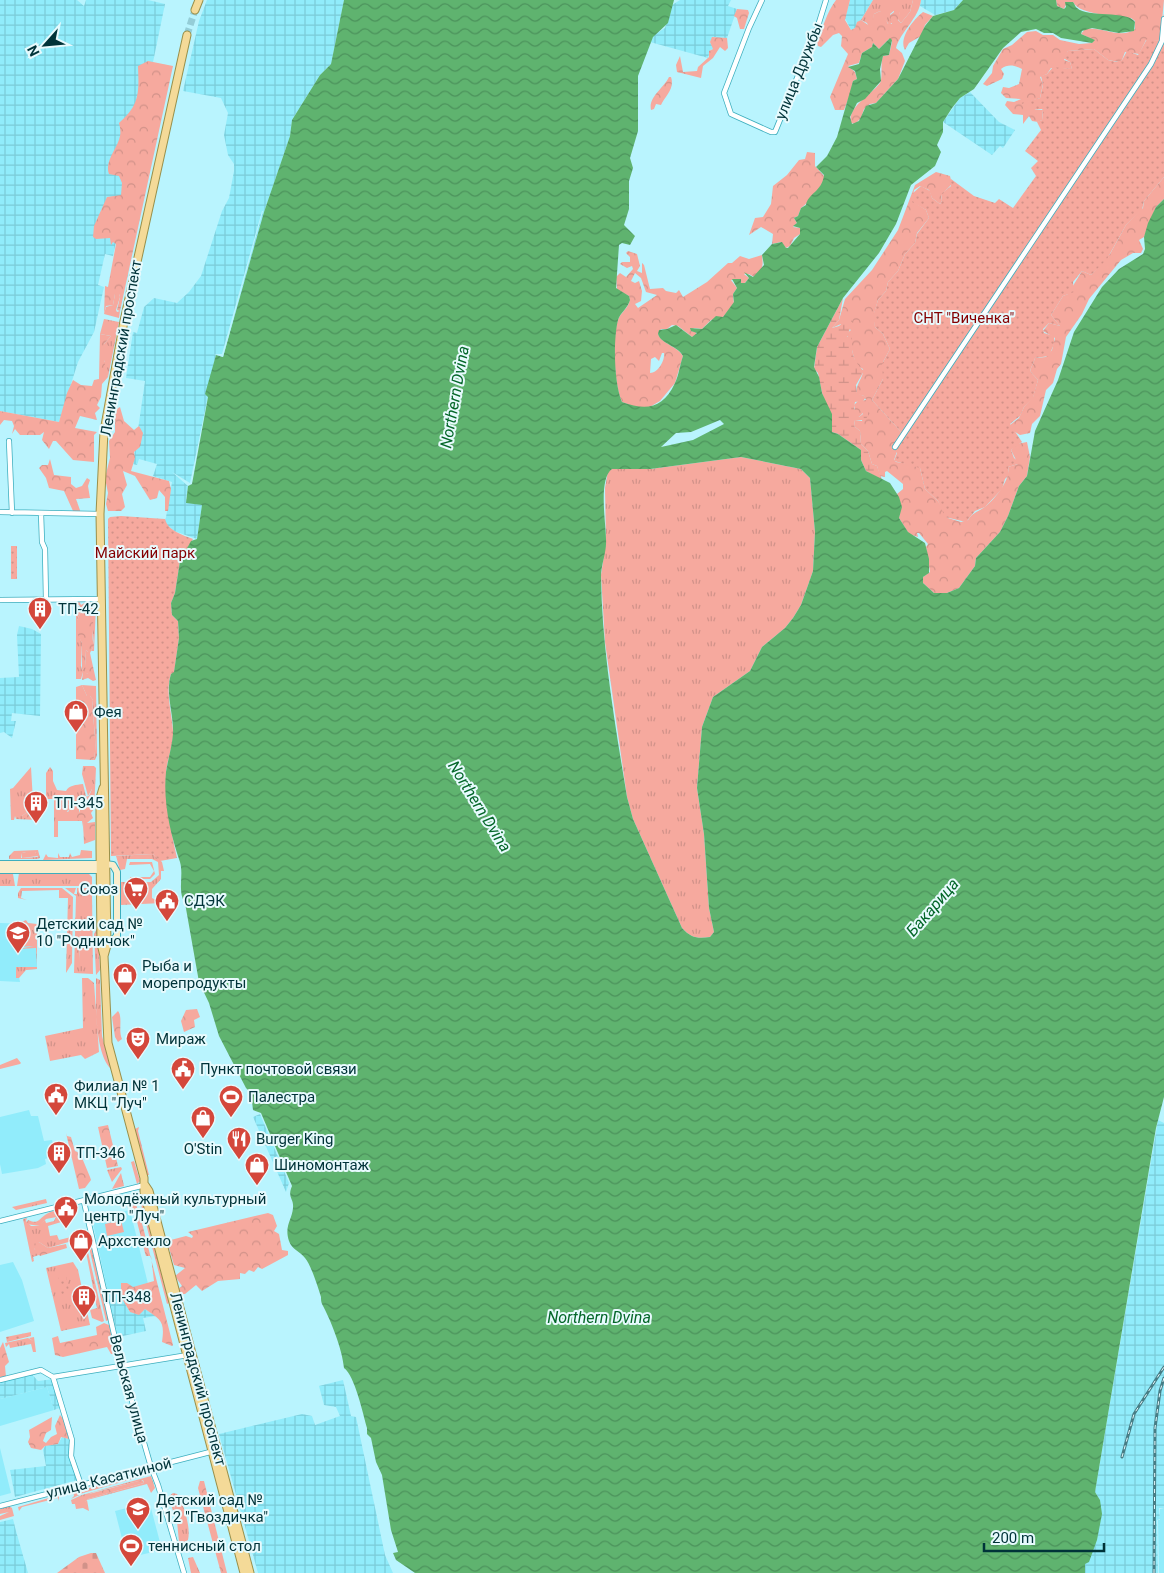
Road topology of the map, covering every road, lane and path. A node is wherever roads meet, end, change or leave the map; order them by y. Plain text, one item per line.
1 (198, 0) edge
2 (762, 0) edge
3 (826, 0) edge
4 (194, 10) tunnel mouth
5 (1164, 19) edge
6 (187, 35) tunnel mouth
7 (10, 441) dead end
8 (895, 447) dead end
9 (0, 512) edge
10 (12, 513) junction
11 (41, 513) junction
12 (100, 514) junction
13 (101, 599) junction
14 (0, 600) edge
15 (46, 600) junction
16 (0, 864) edge
17 (103, 867) junction
18 (0, 870) edge
19 (107, 945) junction
20 (104, 956) junction
21 (145, 1185) junction
22 (84, 1202) junction
23 (0, 1221) edge
24 (189, 1354) junction
25 (123, 1367) junction
26 (53, 1377) junction
27 (0, 1380) edge
28 (214, 1451) junction
29 (150, 1467) junction
30 (81, 1485) junction
31 (0, 1506) edge
32 (184, 1573) edge
33 (244, 1573) edge
34 (250, 1573) edge

1 - 4 main road
2 - 3 street, улица Дружбы
5 - 8 street
6 - 12 main road, Ленинградский проспект
7 - 10 street
9 - 10 street
10 - 11 street
11 - 12 street
11 - 15 street
12 - 13 main road, Ленинградский проспект
13 - 15 street
13 - 17 main road, Ленинградский проспект
14 - 15 street
16 - 17 main road
17 - 18 main road
17 - 19 main road, Ленинградский проспект
17 - 19 main road
17 - 20 main road, Ленинградский проспект
19 - 20 main road, Ленинградский проспект
20 - 21 main road, Ленинградский проспект
21 - 22 street
21 - 24 main road, Ленинградский проспект
22 - 23 street
22 - 25 street, Вельская улица
24 - 25 street
24 - 28 main road, Ленинградский проспект
25 - 26 street
25 - 29 street, Вельская улица
26 - 27 street
26 - 30 street
28 - 29 street, улица Касаткиной
28 - 33 main road, Ленинградский проспект
28 - 34 main road, Ленинградский проспект
29 - 30 street, улица Касаткиной
29 - 32 street, Вельская улица
30 - 31 street, улица Касаткиной

